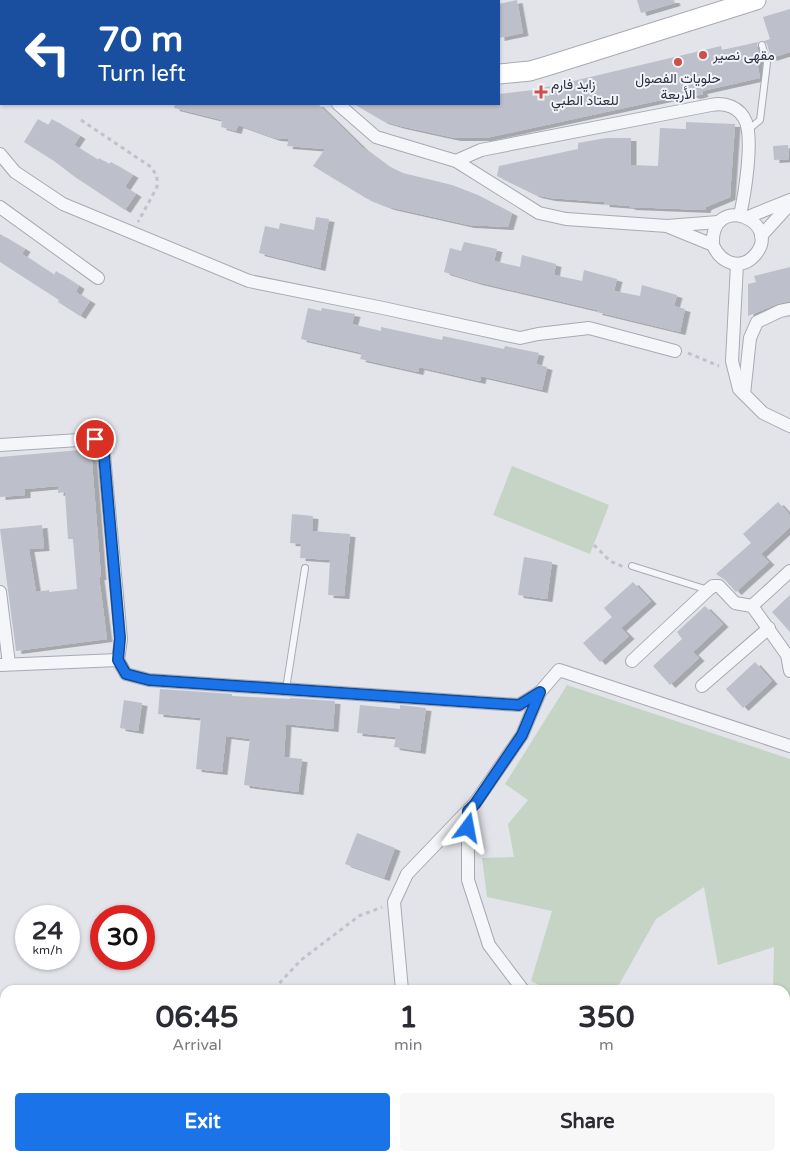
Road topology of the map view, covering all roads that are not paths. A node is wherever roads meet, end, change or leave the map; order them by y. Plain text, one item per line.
1 (756, 0) edge
2 (714, 7) edge
3 (762, 44) dead end
4 (500, 74) edge
5 (339, 105) edge
6 (747, 131) junction
7 (0, 154) edge
8 (456, 161) junction
9 (790, 200) edge
10 (790, 204) edge
11 (0, 207) edge
12 (744, 216) junction
13 (718, 222) junction
14 (667, 226) junction
15 (761, 236) junction
16 (713, 245) junction
17 (737, 264) junction
18 (98, 278) dead end
19 (790, 309) edge
20 (675, 351) road end
21 (744, 394) junction
22 (790, 426) edge
23 (0, 445) edge
24 (632, 566) road end
25 (305, 568) dead end
26 (790, 571) edge
27 (708, 590) junction
28 (0, 592) edge
29 (752, 606) junction
30 (769, 628) junction
31 (788, 654) edge
32 (118, 660) junction
33 (632, 661) dead end
34 (4, 665) edge
35 (790, 672) edge
36 (702, 686) dead end
37 (286, 689) junction
38 (540, 692) junction
39 (790, 746) edge
40 (468, 811) junction
41 (402, 985) edge
42 (519, 985) edge

1 - 2 main road
2 - 4 main road
3 - 6 lane
5 - 8 street
6 - 8 street
6 - 12 street
7 - 20 street
8 - 14 street
9 - 12 street
10 - 15 street
11 - 18 street
12 - 13 street
12 - 15 street
13 - 14 street
13 - 16 street
14 - 16 street
15 - 17 street
16 - 17 street
17 - 21 street
19 - 21 street
21 - 22 street
23 - 32 street
24 - 27 lane
25 - 37 lane
26 - 29 street
27 - 29 street
27 - 33 street
28 - 34 street
29 - 30 street
30 - 31 street
30 - 36 street
31 - 35 street
32 - 34 street
32 - 37 street
37 - 38 street
38 - 39 street
38 - 40 street
40 - 41 street
40 - 42 street

